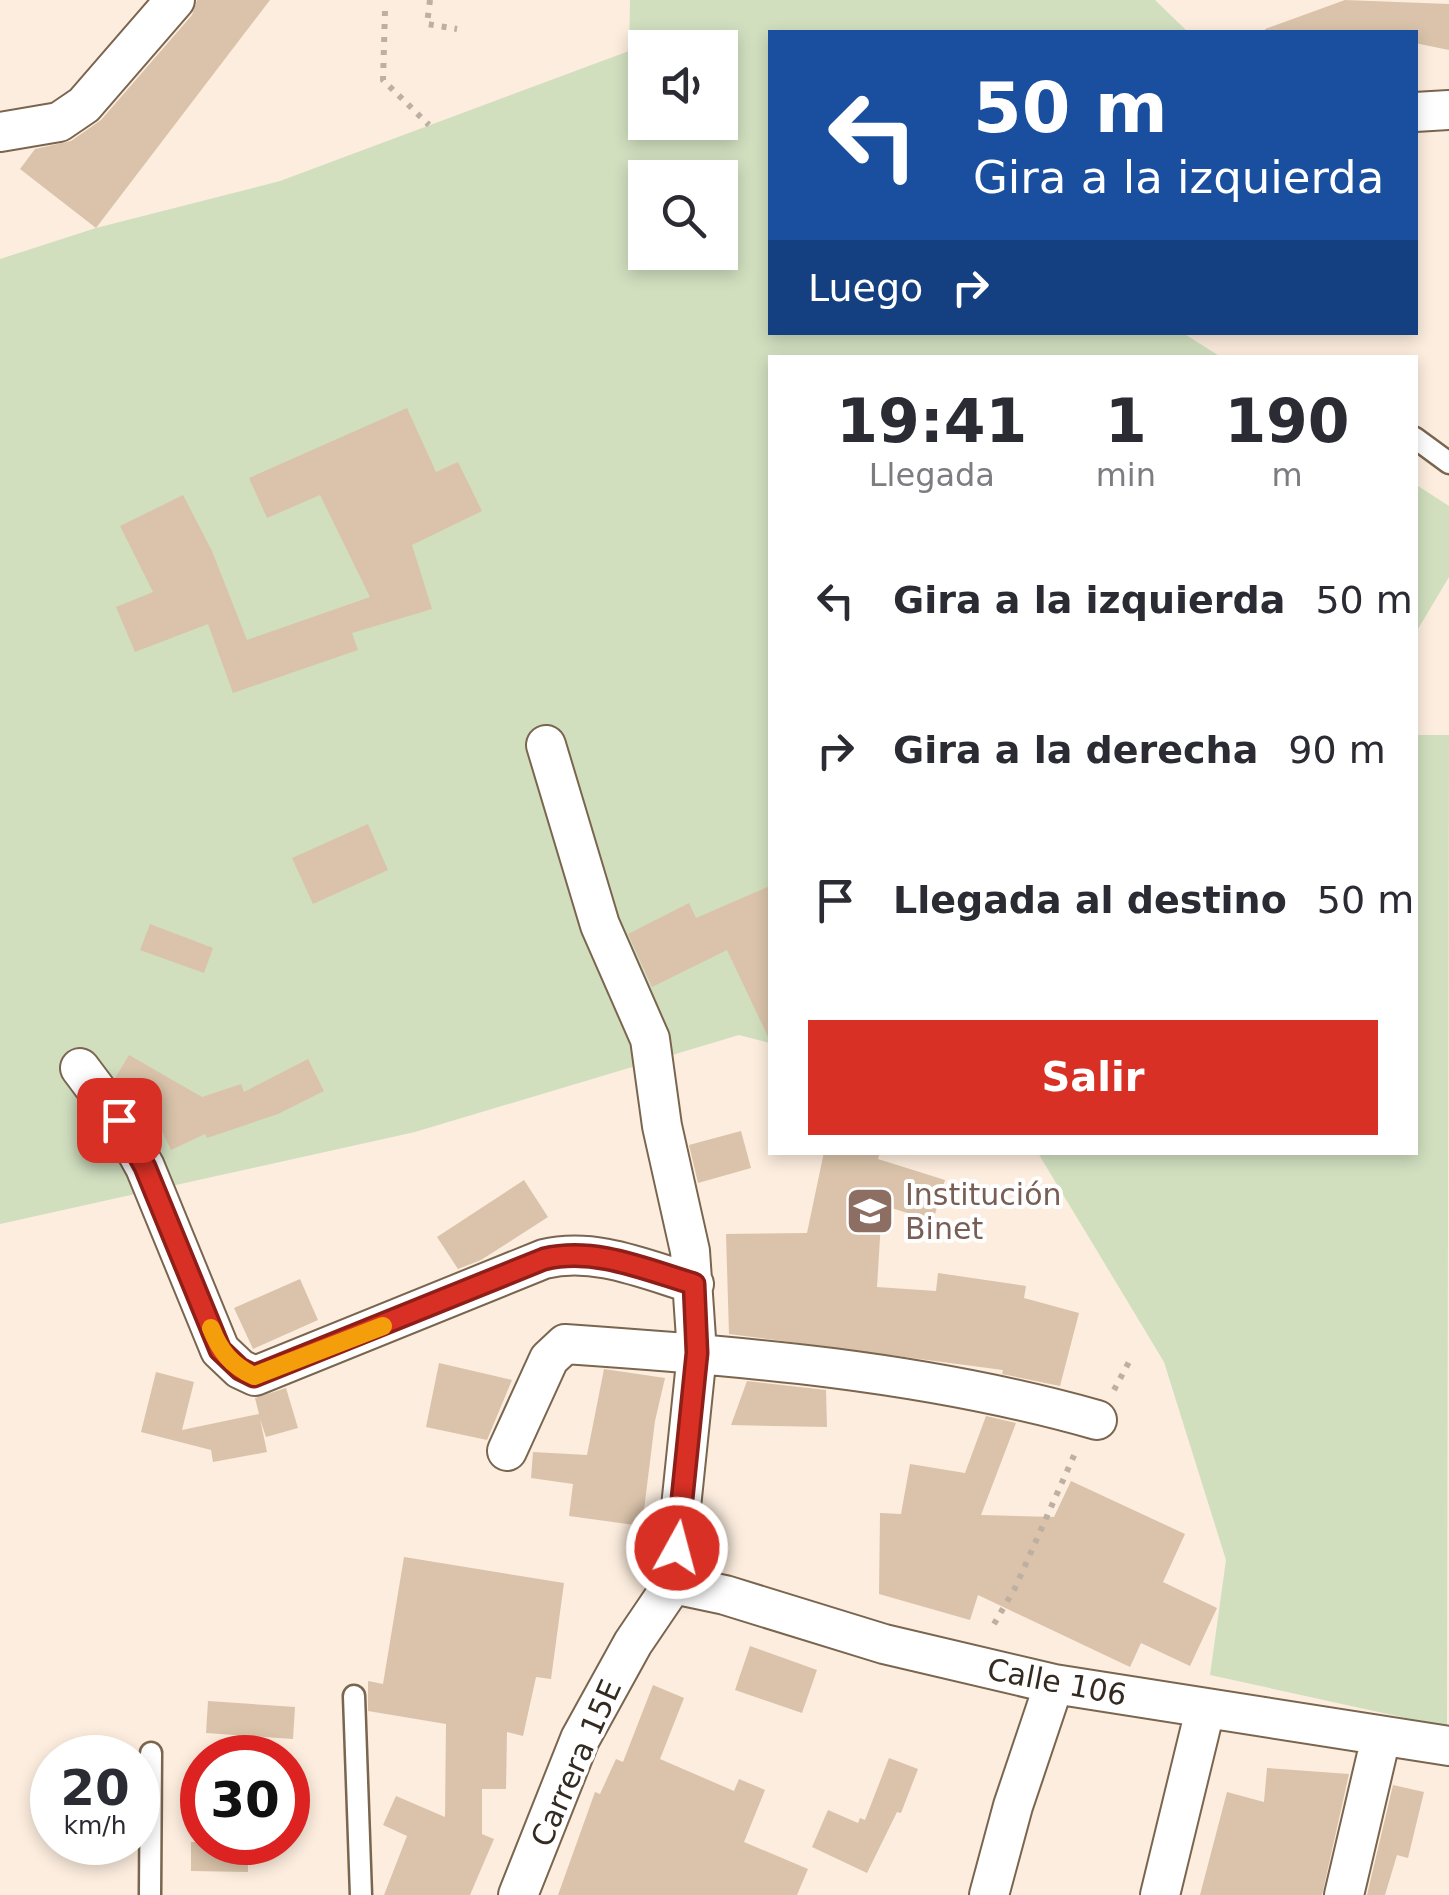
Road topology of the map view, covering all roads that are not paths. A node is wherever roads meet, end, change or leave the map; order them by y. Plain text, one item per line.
1 (175, 0) edge
2 (1449, 110) edge
3 (1418, 112) edge
4 (0, 132) edge
5 (1418, 440) edge
6 (1449, 463) edge
7 (546, 744) dead end
8 (80, 1068) dead end
9 (694, 1284) junction
10 (697, 1353) junction
11 (1097, 1420) road end
12 (507, 1451) dead end
13 (672, 1584) junction
14 (1054, 1684) junction
15 (354, 1696) dead end
16 (1205, 1710) junction
17 (1381, 1737) junction
18 (1449, 1746) edge
19 (150, 1865) edge
20 (150, 1895) edge
21 (361, 1895) edge
22 (518, 1895) edge
23 (989, 1895) edge
24 (1160, 1895) edge
25 (1344, 1895) edge

1 - 4 street
2 - 3 street
5 - 6 lane
7 - 9 street
8 - 9 street
9 - 10 street
10 - 11 street
10 - 12 street
10 - 13 street
13 - 14 street, Calle 106
13 - 22 street, Carrera 15E
14 - 16 street, Calle 106
14 - 23 street
15 - 21 lane
16 - 17 street, Calle 106
16 - 24 street
17 - 18 street, Calle 106
17 - 25 street
19 - 20 lane

